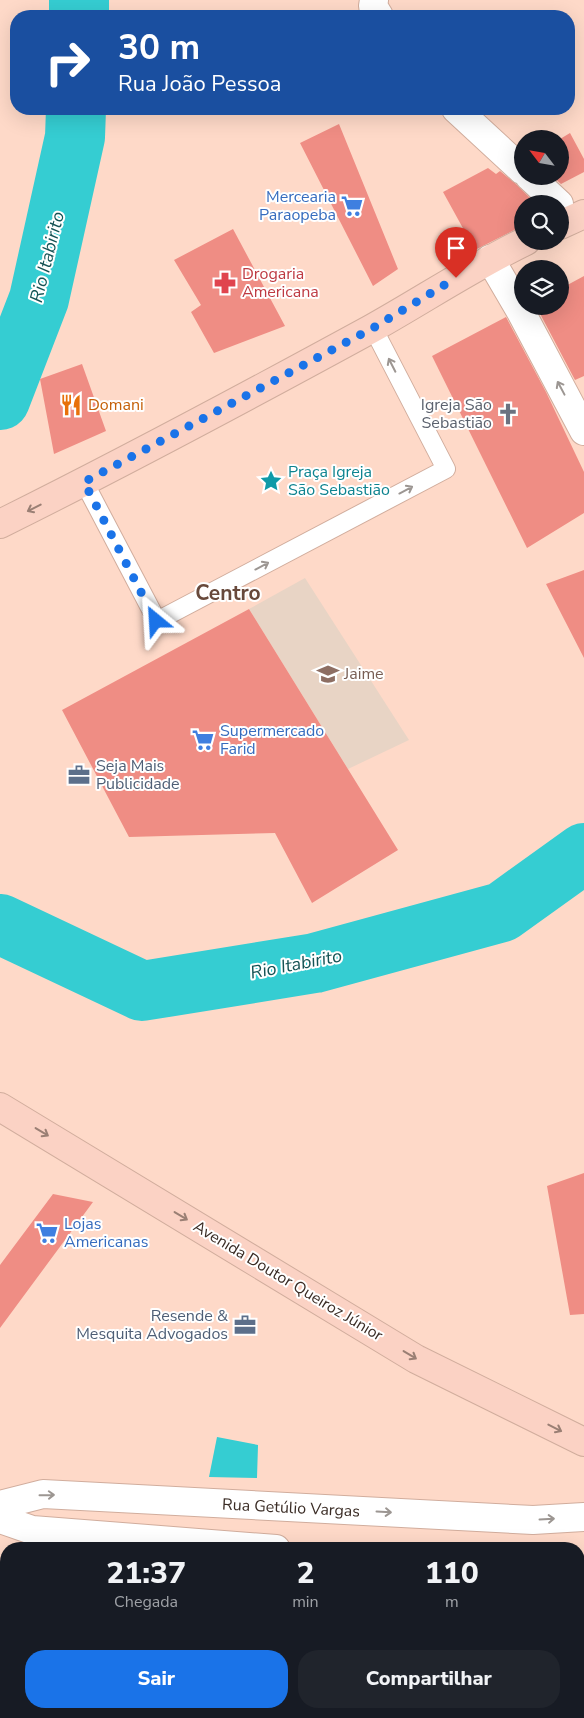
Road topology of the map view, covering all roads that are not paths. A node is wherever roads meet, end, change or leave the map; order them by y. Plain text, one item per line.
1 (462, 115) edge
2 (514, 163) edge
3 (539, 185) edge
4 (550, 195) edge
5 (514, 247) edge
6 (490, 259) junction
7 (373, 328) junction
8 (584, 431) edge
9 (76, 487) junction
10 (0, 524) edge
11 (0, 1107) edge
12 (584, 1442) edge
13 (0, 1505) edge
14 (584, 1517) edge
15 (0, 1519) edge
16 (186, 1542) edge

1 - 2 street
3 - 4 street
5 - 6 main road
6 - 7 main road
8 -> 6 street
7 - 9 main road
9 -> 7 lane
9 -> 10 main road
11 -> 12 main road, Avenida Doutor Queiroz Júnior
13 -> 14 street, Rua Getúlio Vargas
15 - 16 street

